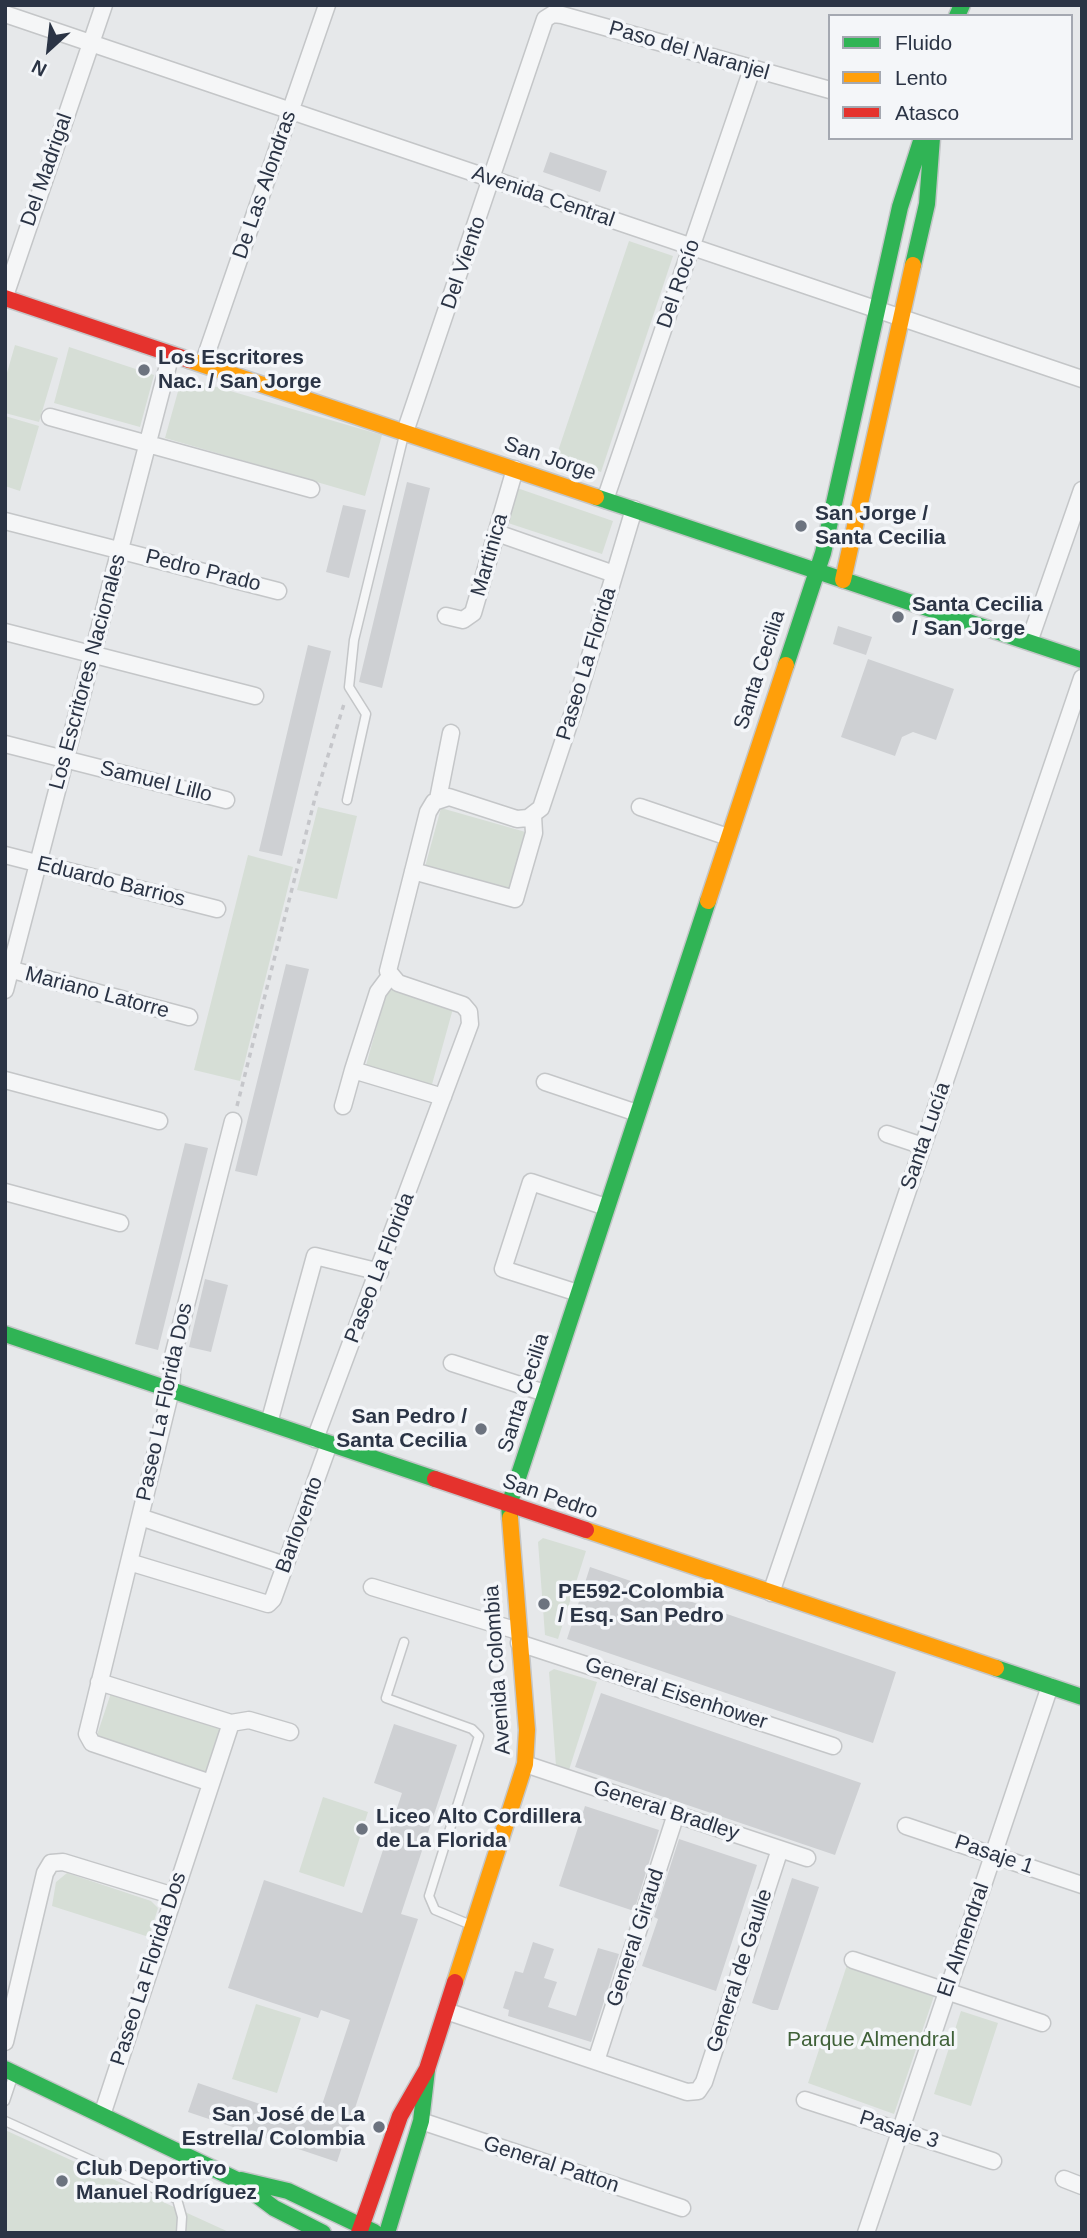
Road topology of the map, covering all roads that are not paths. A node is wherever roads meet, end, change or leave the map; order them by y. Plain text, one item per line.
1 (104, 5) edge
2 (327, 5) edge
3 (5, 14) edge
4 (549, 16) joint
5 (90, 43) junction
6 (752, 69) junction
7 (828, 89) edge
8 (291, 111) junction
9 (921, 140) edge
10 (932, 140) edge
11 (493, 180) junction
12 (692, 247) junction
13 (5, 297) edge
14 (877, 310) junction
15 (903, 318) junction
16 (171, 354) junction
17 (203, 364) junction
18 (1082, 379) edge
19 (50, 417) dead end
20 (405, 432) junction
21 (148, 443) junction
22 (515, 469) junction
23 (311, 489) dead end
24 (1082, 490) edge
25 (605, 499) junction
26 (635, 509) junction
27 (5, 522) edge
28 (496, 533) junction
29 (120, 550) junction
30 (816, 570) junction
31 (614, 574) junction
32 (843, 580) junction
33 (278, 590) dead end
34 (446, 616) dead end
35 (5, 632) edge
36 (1029, 642) junction
37 (93, 655) junction
38 (1082, 660) edge
39 (1082, 678) edge
40 (255, 696) dead end
41 (451, 733) dead end
42 (5, 744) edge
43 (65, 759) junction
44 (438, 799) junction
45 (226, 800) dead end
46 (347, 800) dead end
47 (640, 807) dead end
48 (534, 816) junction
49 (728, 837) junction
50 (5, 855) edge
51 (38, 863) junction
52 (413, 870) junction
53 (217, 909) dead end
54 (8, 969) edge
55 (390, 976) junction
56 (5, 990) edge
57 (189, 1017) dead end
58 (354, 1070) junction
59 (5, 1080) edge
60 (545, 1082) dead end
61 (443, 1097) junction
62 (343, 1106) dead end
63 (637, 1113) junction
64 (159, 1121) dead end
65 (233, 1121) road end
66 (887, 1133) dead end
67 (923, 1146) junction
68 (5, 1192) edge
69 (607, 1207) junction
70 (120, 1223) dead end
71 (380, 1272) junction
72 (578, 1293) junction
73 (5, 1334) edge
74 (452, 1363) dead end
75 (171, 1391) junction
76 (545, 1394) junction
77 (269, 1423) junction
78 (322, 1441) junction
79 (509, 1505) junction
80 (140, 1517) junction
81 (129, 1562) junction
82 (285, 1565) junction
83 (372, 1587) dead end
84 (771, 1593) junction
85 (518, 1637) junction
86 (404, 1642) dead end
87 (99, 1682) junction
88 (1049, 1686) junction
89 (1082, 1697) edge
90 (231, 1723) junction
91 (290, 1732) dead end
92 (833, 1746) dead end
93 (525, 1764) junction
94 (211, 1783) junction
95 (676, 1814) junction
96 (906, 1826) dead end
97 (780, 1849) junction
98 (993, 1855) junction
99 (807, 1858) dead end
100 (1082, 1885) edge
101 (174, 1896) junction
102 (474, 1926) junction
103 (853, 1960) dead end
104 (947, 1992) junction
105 (446, 2011) junction
106 (1042, 2023) dead end
107 (5, 2042) edge
108 (596, 2062) junction
109 (427, 2069) junction
110 (10, 2071) edge
111 (805, 2099) dead end
112 (5, 2101) edge
113 (102, 2115) junction
114 (5, 2121) edge
115 (421, 2121) junction
116 (900, 2130) junction
117 (993, 2161) dead end
118 (1063, 2179) dead end
119 (237, 2180) junction
120 (1082, 2186) edge
121 (682, 2208) dead end
122 (365, 2231) edge
123 (181, 2233) edge
124 (323, 2233) edge
125 (387, 2233) edge
126 (866, 2233) edge

1 - 5 street, Del Madrigal
2 - 8 street, De Las Alondras
3 - 5 street, Avenida Central
4 - 6 street, Paso del Naranjel
4 - 11 street, Del Viento
5 - 8 street, Avenida Central
5 - 13 street, Del Madrigal
6 - 7 street, Paso del Naranjel
6 - 12 street, Del Rocío
8 - 11 street, Avenida Central
8 - 17 street, De Las Alondras
9 - 14 main road, Santa Cecilia
10 - 15 main road
11 - 12 street, Avenida Central
11 - 20 street, Del Viento
12 - 14 street, Avenida Central
12 - 25 street, Del Rocío
13 - 16 main road, San Jorge
14 - 15 street, Avenida Central
14 - 30 main road, Santa Cecilia
15 - 18 street, Avenida Central
15 - 32 main road
16 - 17 main road, San Jorge
16 - 21 street, Los Escritores Nacionales
17 - 20 main road, San Jorge
19 - 21 street
20 - 22 main road, San Jorge
20 - 46 lane
21 - 23 street
21 - 29 street, Los Escritores Nacionales
22 - 25 main road, San Jorge
22 - 28 street, Martinica
24 - 36 street
25 - 26 main road, San Jorge
26 - 30 main road, San Jorge
26 - 31 street, Paseo La Florida
27 - 29 street, Pedro Prado
28 - 31 street
28 - 34 street, Martinica
29 - 33 street, Pedro Prado
29 - 37 street, Los Escritores Nacionales
30 - 32 main road, San Jorge
30 - 49 main road, Santa Cecilia
31 - 48 street, Paseo La Florida
32 - 36 main road, San Jorge
35 - 37 street
36 - 38 main road, San Jorge
37 - 40 street
37 - 43 street, Los Escritores Nacionales
39 - 67 street, Santa Lucía
41 - 44 street
42 - 43 street, Samuel Lillo
43 - 45 street, Samuel Lillo
43 - 51 street, Los Escritores Nacionales
44 - 48 street
44 - 52 street
47 - 49 street
48 - 52 street, Paseo La Florida
49 - 63 main road, Santa Cecilia
50 - 51 street, Eduardo Barrios
51 - 53 street, Eduardo Barrios
51 - 54 street, Los Escritores Nacionales
52 - 55 street
54 - 56 street, Los Escritores Nacionales
54 - 57 street, Mariano Latorre
55 - 58 street
55 - 61 street, Paseo La Florida
58 - 61 street
58 - 62 street
59 - 64 street
60 - 63 street
61 - 71 street, Paseo La Florida
63 - 69 main road, Santa Cecilia
65 - 75 street, Paseo La Florida Dos
66 - 67 street
67 - 84 street, Santa Lucía
68 - 70 street
69 - 72 main road, Santa Cecilia
69 - 72 street
71 - 77 street
71 - 78 street, Paseo La Florida
72 - 76 main road, Santa Cecilia
73 - 75 main road, San Pedro
74 - 76 street
75 - 77 main road, San Pedro
75 - 80 street, Paseo La Florida Dos
76 - 79 main road, Santa Cecilia
77 - 78 main road, San Pedro
78 - 79 main road, San Pedro
78 - 82 street, Barlovento
79 - 84 main road, San Pedro
79 - 85 main road, Avenida Colombia
80 - 81 street, Paseo La Florida Dos
80 - 82 street
81 - 82 street, Barlovento
81 - 87 street, Paseo La Florida Dos
83 - 85 street, General Eisenhower
84 - 88 main road, San Pedro
85 - 92 street, General Eisenhower
85 - 93 main road, Avenida Colombia
86 - 102 lane
87 - 90 street
87 - 94 street, Paseo La Florida Dos
88 - 89 main road, San Pedro
88 - 98 street, El Almendral
90 - 91 street
90 - 94 street, Paseo La Florida Dos
93 - 95 street, General Bradley
93 - 102 main road, Avenida Colombia
94 - 101 street, Paseo La Florida Dos
95 - 97 street, General Bradley
95 - 108 street, General Giraud
96 - 98 street, Pasaje 1
97 - 99 street, General Bradley
97 - 108 street, General de Gaulle
98 - 100 street, Pasaje 1
98 - 104 street, El Almendral
101 - 107 street
101 - 113 street, Paseo La Florida Dos
102 - 105 main road, Avenida Colombia
103 - 104 street
104 - 106 street
104 - 116 street, El Almendral
105 - 108 street
105 - 109 main road, Avenida Colombia
109 - 115 main road, Avenida Colombia
109 - 122 main road, Avenida Colombia
110 - 112 lane
110 - 113 main road
111 - 116 street, Pasaje 3
113 - 119 main road
114 - 123 lane
115 - 121 street, General Patton
115 - 125 main road, Avenida Colombia
116 - 117 street, Pasaje 3
116 - 126 street, El Almendral
118 - 120 street
119 - 122 main road
119 - 124 main road

